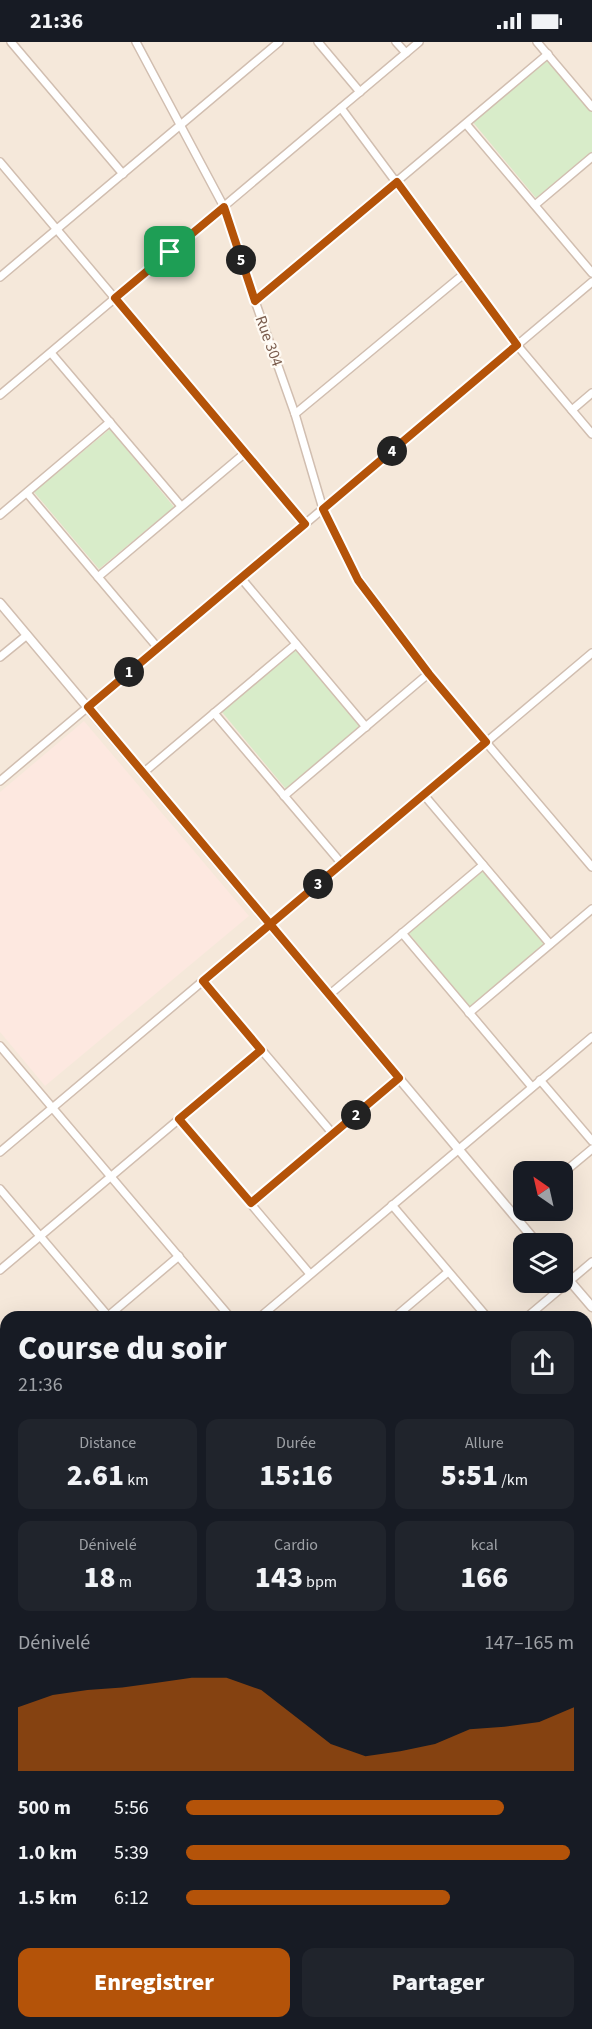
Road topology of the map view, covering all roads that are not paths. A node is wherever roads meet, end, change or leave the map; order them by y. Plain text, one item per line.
1 (11, 42) edge
2 (136, 42) edge
3 (279, 42) edge
4 (318, 42) edge
5 (396, 42) edge
6 (419, 42) edge
7 (537, 42) edge
8 (406, 53) junction
9 (548, 54) junction
10 (360, 92) junction
11 (592, 107) edge
12 (341, 108) junction
13 (466, 124) junction
14 (180, 125) junction
15 (592, 157) edge
16 (0, 162) edge
17 (123, 174) junction
18 (397, 182) junction
19 (535, 205) junction
20 (224, 207) junction
21 (57, 229) junction
22 (465, 273) junction
23 (592, 273) edge
24 (0, 277) edge
25 (592, 282) edge
26 (115, 298) junction
27 (255, 301) junction
28 (517, 345) junction
29 (51, 352) junction
30 (592, 393) edge
31 (0, 395) edge
32 (572, 410) junction
33 (295, 414) junction
34 (110, 422) junction
35 (592, 434) edge
36 (245, 453) junction
37 (27, 492) junction
38 (181, 506) junction
39 (323, 509) junction
40 (0, 515) edge
41 (305, 524) junction
42 (98, 577) junction
43 (241, 578) junction
44 (0, 603) edge
45 (27, 635) junction
46 (296, 644) junction
47 (158, 648) junction
48 (592, 653) edge
49 (0, 657) edge
50 (429, 674) junction
51 (88, 707) junction
52 (214, 713) junction
53 (366, 727) junction
54 (486, 742) junction
55 (143, 773) junction
56 (0, 781) edge
57 (424, 795) junction
58 (284, 796) junction
59 (342, 864) junction
60 (483, 865) junction
61 (592, 867) edge
62 (592, 909) edge
63 (270, 924) junction
64 (402, 933) junction
65 (550, 944) junction
66 (203, 981) junction
67 (329, 995) junction
68 (469, 1013) junction
69 (592, 1037) edge
70 (0, 1046) edge
71 (261, 1050) junction
72 (399, 1078) junction
73 (540, 1080) junction
74 (532, 1087) junction
75 (53, 1108) junction
76 (179, 1119) junction
77 (333, 1134) junction
78 (592, 1141) edge
79 (459, 1149) junction
80 (592, 1149) edge
81 (0, 1152) edge
82 (573, 1165) edge
83 (111, 1176) junction
84 (0, 1189) edge
85 (251, 1203) junction
86 (392, 1205) junction
87 (513, 1214) edge
88 (519, 1221) edge
89 (529, 1233) edge
90 (40, 1236) junction
91 (179, 1256) junction
92 (592, 1262) edge
93 (0, 1270) edge
94 (448, 1272) junction
95 (310, 1274) junction
96 (573, 1278) edge
97 (573, 1285) edge
98 (556, 1293) edge
99 (592, 1307) edge
100 (102, 1311) edge
101 (114, 1311) edge
102 (225, 1311) edge
103 (267, 1311) edge
104 (402, 1311) edge
105 (481, 1311) edge
106 (534, 1311) edge

1 - 17 street
2 - 14 street, Rue 304
3 - 14 street
4 - 10 street
5 - 8 street
6 - 8 street
7 - 9 street
8 - 10 street
9 - 11 street
9 - 13 street
10 - 12 street
12 - 18 street
12 - 20 street
13 - 18 street
13 - 19 street
14 - 17 street
14 - 20 street, Rue 304
15 - 19 street
16 - 21 street
17 - 21 street
18 - 22 street
18 - 27 street
19 - 23 street
20 - 26 street
20 - 27 street, Rue 304
21 - 24 street
21 - 26 street
22 - 28 street
22 - 33 street
25 - 28 street
26 - 29 street
26 - 36 street
27 - 33 street, Rue 304
28 - 32 street
28 - 39 street
29 - 31 street
29 - 34 street
30 - 32 street
32 - 35 street
33 - 39 street, Rue 304
34 - 37 street
34 - 38 street
36 - 38 street
36 - 41 street
37 - 40 street
37 - 42 street
38 - 42 street
39 - 41 street
39 - 50 street, Rue 304
41 - 43 street
42 - 47 street
43 - 46 street
43 - 47 street
44 - 45 street
45 - 49 street
45 - 51 street
46 - 52 street
46 - 53 street
47 - 51 street
48 - 54 street
50 - 53 street
50 - 54 street, Rue 304
51 - 55 street
51 - 56 street
52 - 55 street
52 - 58 street
53 - 58 street
54 - 57 street
54 - 61 street, Rue 304
55 - 63 street
57 - 59 street
57 - 60 street
58 - 59 street
59 - 63 street
60 - 64 street
60 - 65 street
62 - 65 street
63 - 66 street
63 - 67 street
64 - 67 street
64 - 68 street
65 - 68 street
66 - 71 street
66 - 75 street
67 - 72 street
68 - 74 street
69 - 73 street
70 - 75 street
71 - 76 street
71 - 77 street
72 - 77 street
72 - 79 street
73 - 74 street
73 - 78 street
74 - 79 street
75 - 81 street
75 - 83 street
76 - 83 street
76 - 85 street
77 - 85 street
79 - 86 street
79 - 87 street
80 - 82 street
83 - 90 street
83 - 91 street
84 - 90 street
85 - 95 street
86 - 94 street
86 - 95 street
88 - 89 street
90 - 93 street
90 - 100 street
91 - 101 street
91 - 102 street
92 - 96 street
94 - 104 street
94 - 105 street
95 - 103 street
97 - 99 street
98 - 106 street

